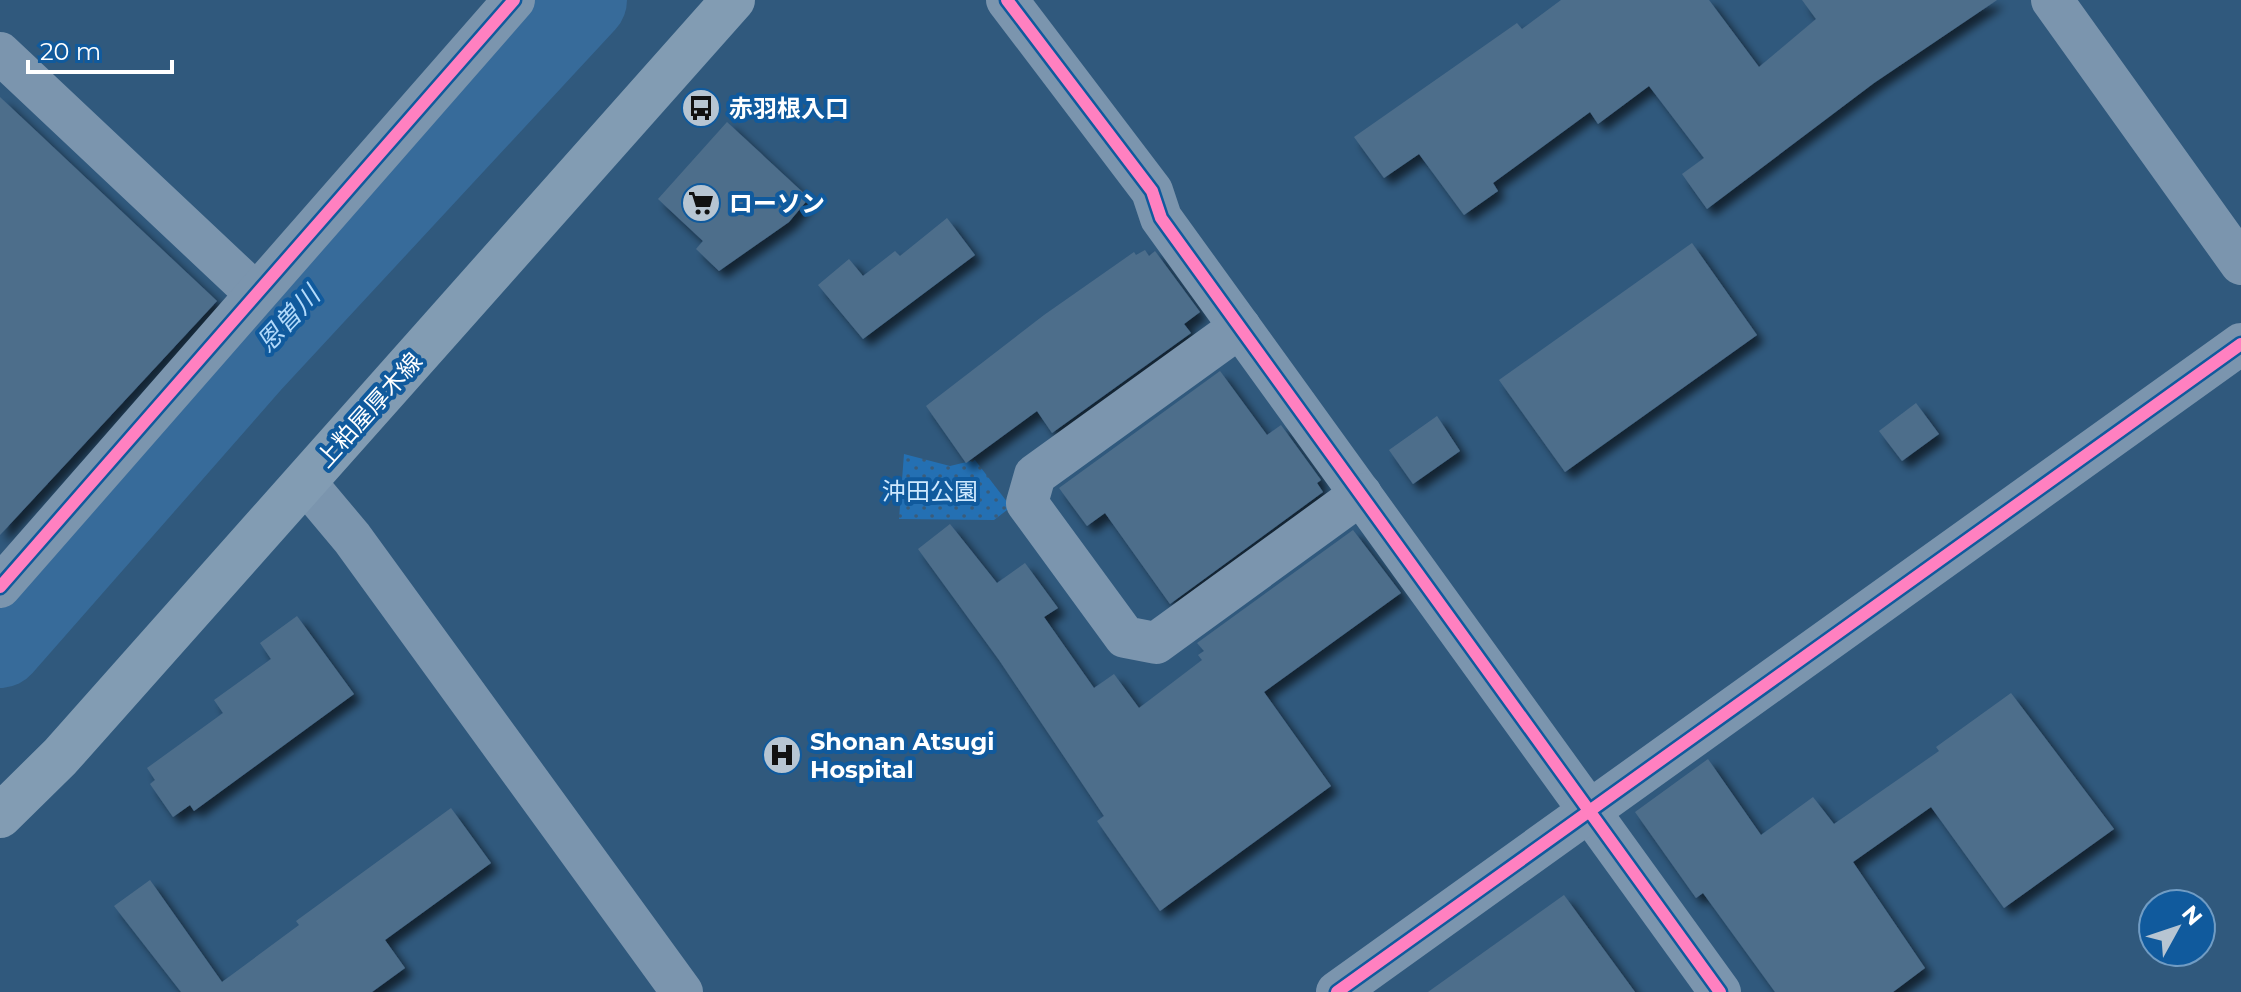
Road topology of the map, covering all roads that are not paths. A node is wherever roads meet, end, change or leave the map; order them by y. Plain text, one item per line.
1 (514, 0) edge
2 (733, 0) edge
3 (1007, 0) edge
4 (2052, 0) edge
5 (0, 53) edge
6 (2241, 264) edge
7 (255, 293) junction
8 (1240, 327) junction
9 (2241, 344) edge
10 (305, 482) junction
11 (1361, 494) junction
12 (0, 587) edge
13 (1590, 811) junction
14 (0, 816) edge
15 (682, 992) edge
16 (1337, 992) edge
17 (1720, 992) edge

1 - 7 street
2 - 10 main road, 上粕屋厚木線
3 - 8 street
4 - 6 street
5 - 7 street
7 - 12 street
8 - 11 street
8 - 11 street
9 - 13 street
10 - 14 main road, 上粕屋厚木線
10 - 15 street
11 - 13 street
13 - 16 street
13 - 17 street

